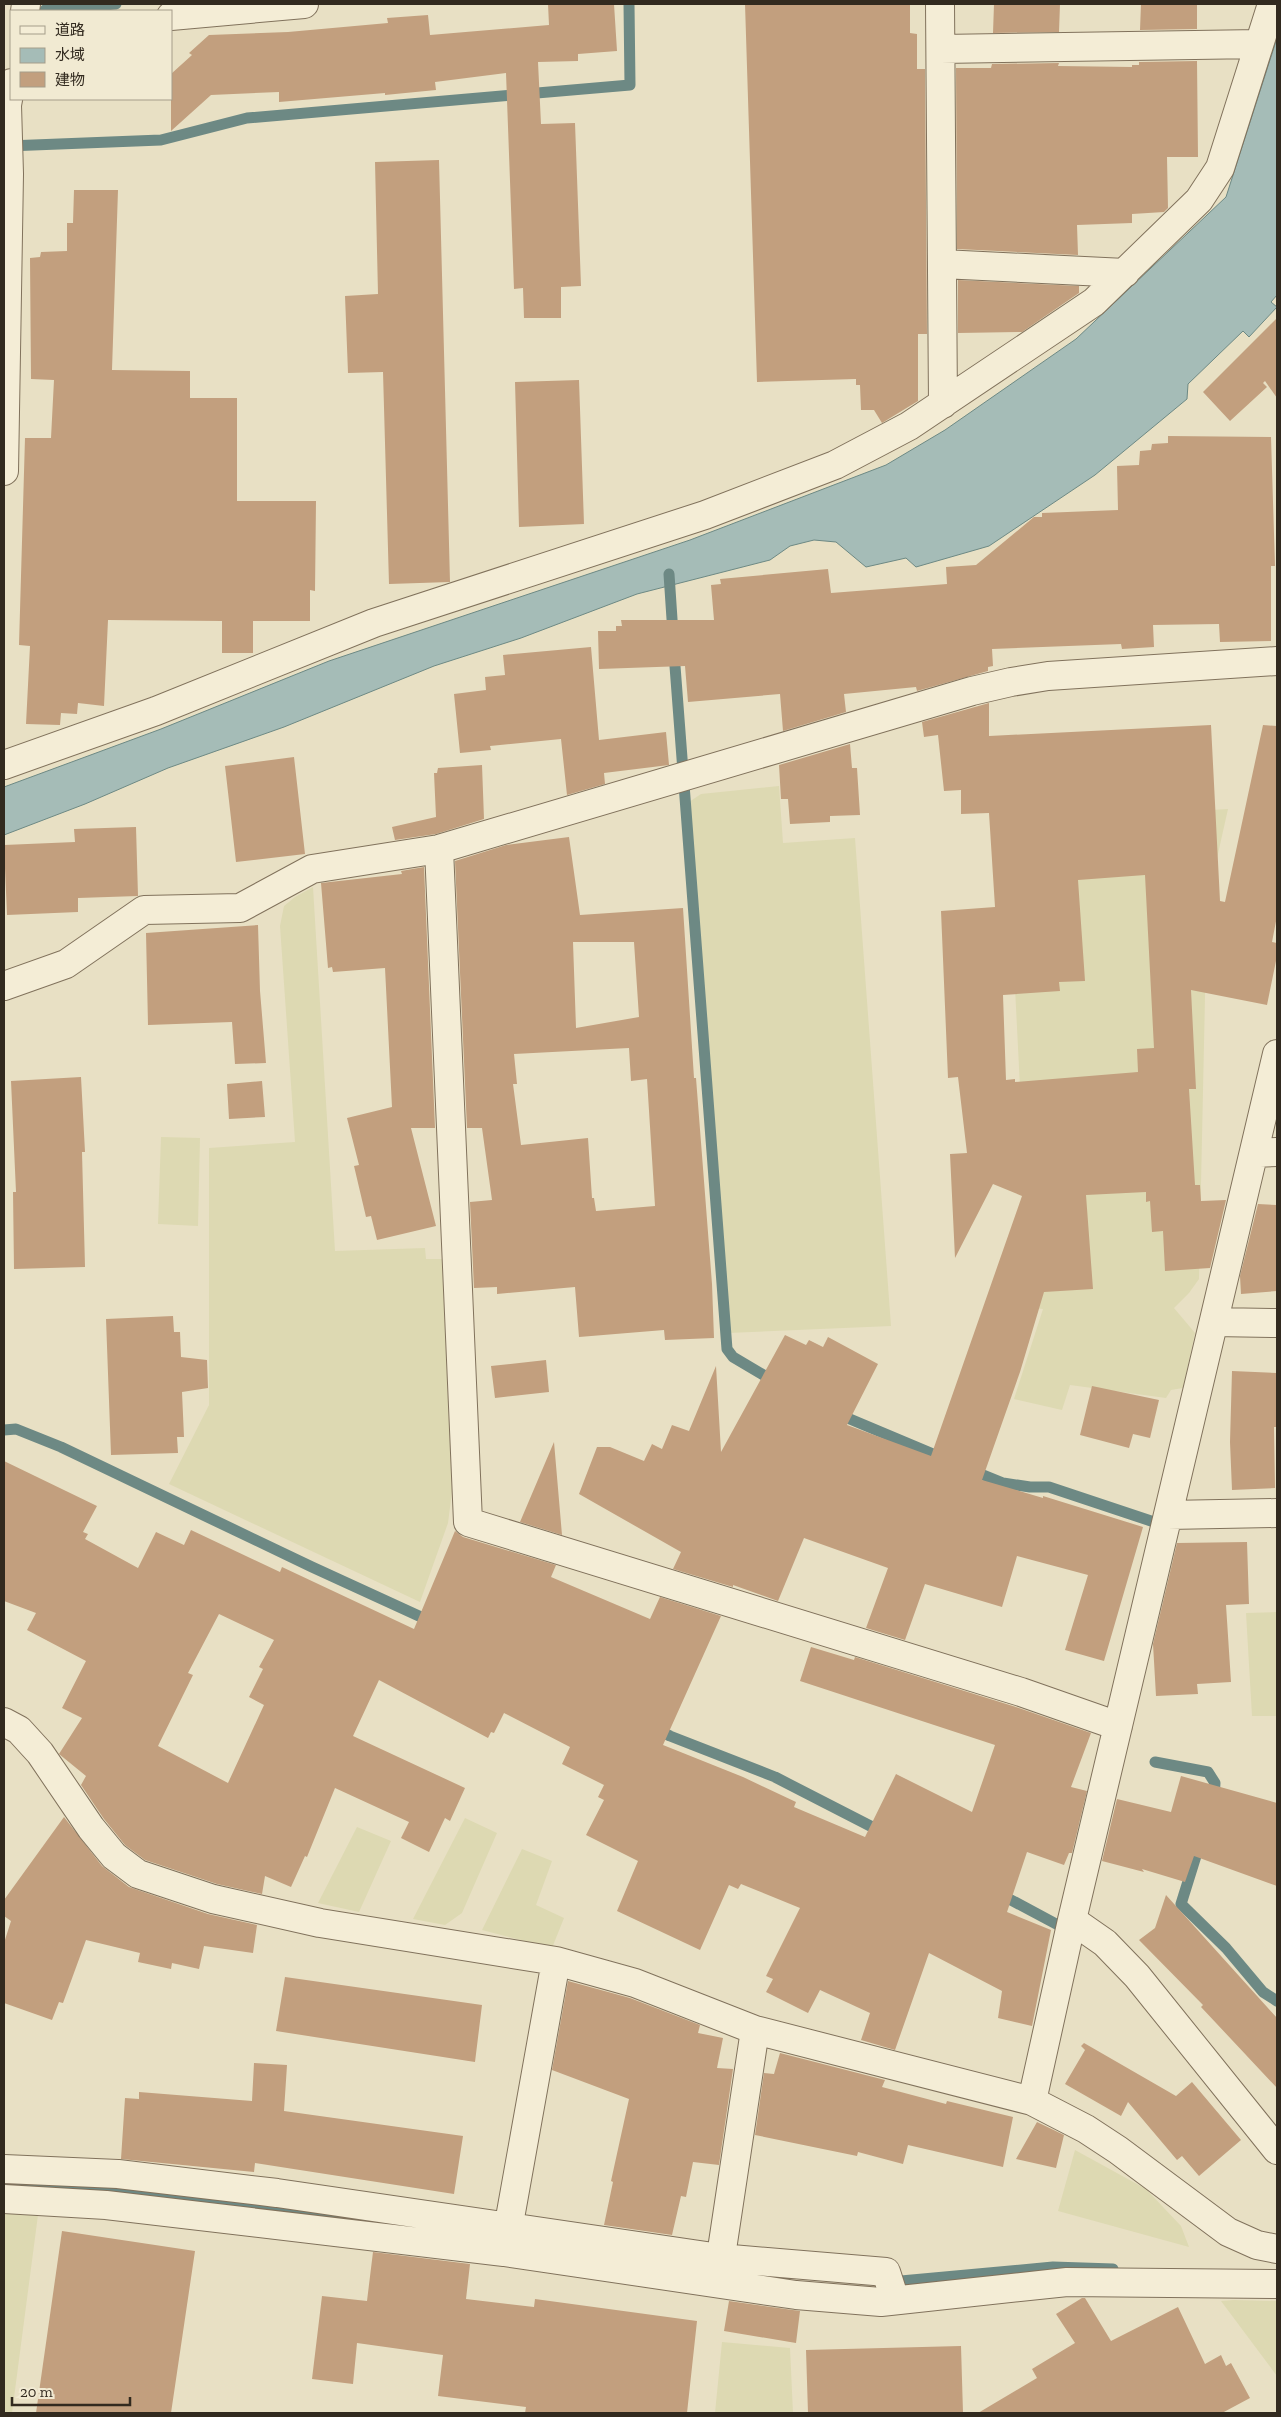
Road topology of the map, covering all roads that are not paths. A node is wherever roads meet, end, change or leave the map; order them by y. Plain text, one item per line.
1 (304, 4) edge
2 (940, 4) edge
3 (1272, 4) edge
4 (172, 16) edge
5 (1259, 44) junction
6 (941, 49) junction
7 (10, 89) edge
8 (8, 161) edge
9 (942, 264) junction
10 (1125, 273) junction
11 (943, 404) junction
12 (4, 471) edge
13 (1277, 661) edge
14 (4, 766) edge
15 (439, 849) junction
16 (4, 986) edge
17 (1277, 1054) edge
18 (1266, 1152) edge
19 (1214, 1322) junction
20 (1277, 1323) edge
21 (1277, 1513) edge
22 (1168, 1516) junction
23 (4, 1722) edge
24 (1118, 1726) junction
25 (1072, 1920) junction
26 (556, 1962) junction
27 (755, 2030) junction
28 (1032, 2100) junction
29 (1277, 2150) edge
30 (4, 2169) edge
31 (4, 2200) edge
32 (506, 2240) junction
33 (1277, 2249) edge
34 (719, 2275) junction
35 (1277, 2284) edge

1 - 4 street
2 - 6 street
3 - 5 street
5 - 6 street
5 - 10 street
6 - 9 street
7 - 8 street
8 - 12 street
9 - 10 street
9 - 11 street
10 - 11 street
11 - 14 street
13 - 15 street
15 - 16 street
15 - 24 street
17 - 18 street
18 - 19 street
19 - 20 street
19 - 22 street
21 - 22 street
22 - 24 street
23 - 26 street
24 - 25 street
25 - 28 street
25 - 29 street
26 - 27 street
26 - 32 street
27 - 28 street
27 - 34 street
28 - 33 street
30 - 32 street
31 - 32 street
32 - 34 street
34 - 35 street

